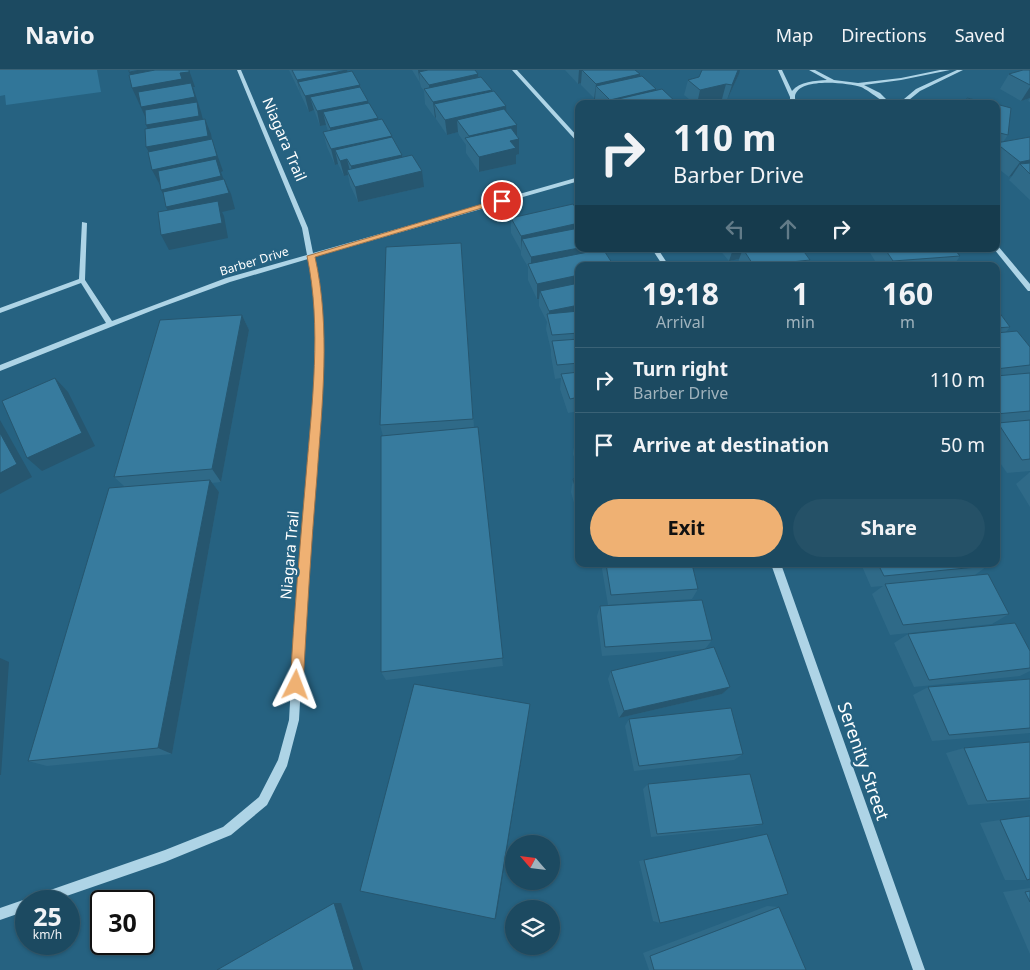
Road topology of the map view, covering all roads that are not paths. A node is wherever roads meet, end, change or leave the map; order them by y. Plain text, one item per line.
1 (239, 70) edge
2 (514, 70) edge
3 (780, 70) edge
4 (811, 70) edge
5 (948, 70) edge
6 (961, 70) edge
7 (834, 81) junction
8 (857, 85) junction
9 (791, 100) edge
10 (791, 100) edge
11 (885, 100) edge
12 (905, 100) edge
13 (575, 138) edge
14 (575, 180) edge
15 (84, 223) dead end
16 (1000, 252) edge
17 (311, 256) junction
18 (82, 280) junction
19 (1030, 289) edge
20 (0, 311) edge
21 (110, 324) junction
22 (0, 368) edge
23 (777, 567) edge
24 (68, 890) edge
25 (15, 909) edge
26 (0, 914) edge
27 (918, 970) edge

1 - 17 street, Niagara Trail
2 - 13 street
3 - 9 street
4 - 7 street
5 - 8 street
6 - 12 street
7 - 8 street
7 - 10 street
8 - 11 street
14 - 17 street, Barber Drive
15 - 18 street
16 - 19 street
17 - 21 street, Barber Drive
17 - 24 street, Niagara Trail
18 - 20 street
18 - 21 street
21 - 22 street, Barber Drive
23 - 27 street, Serenity Street
25 - 26 street

